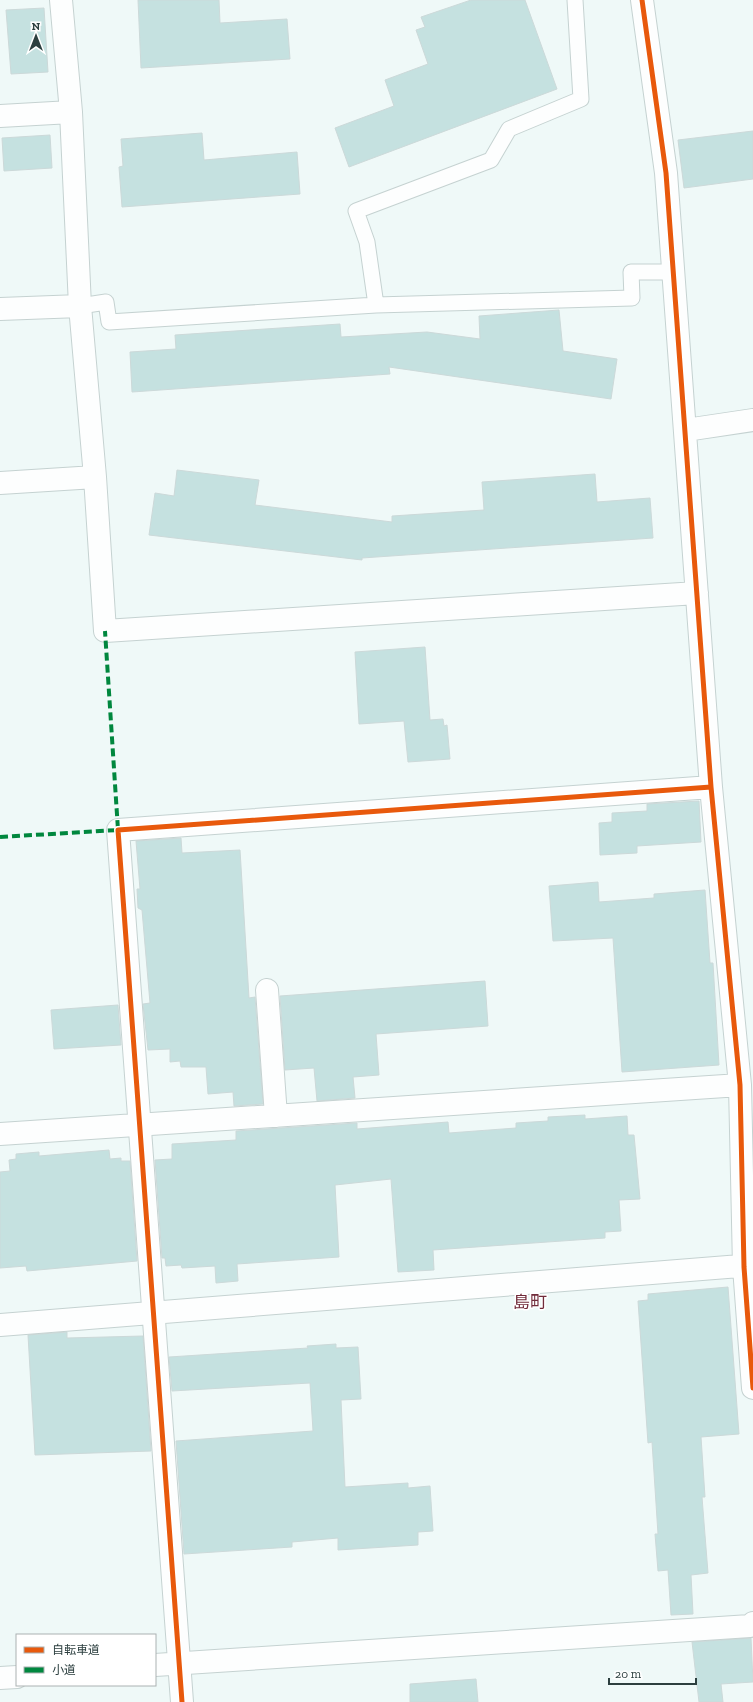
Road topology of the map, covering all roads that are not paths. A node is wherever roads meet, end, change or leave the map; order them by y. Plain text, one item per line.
1 (62, 0) edge
2 (575, 0) edge
3 (642, 0) edge
4 (71, 112) junction
5 (0, 116) edge
6 (673, 272) junction
7 (376, 305) junction
8 (80, 306) junction
9 (0, 309) edge
10 (753, 420) edge
11 (686, 430) junction
12 (95, 477) junction
13 (0, 483) edge
14 (697, 593) junction
15 (711, 787) junction
16 (267, 990) dead end
17 (740, 1085) junction
18 (276, 1116) junction
19 (141, 1125) junction
20 (0, 1134) edge
21 (748, 1266) edge
22 (153, 1314) junction
23 (0, 1325) edge
24 (753, 1388) edge
25 (753, 1623) edge
26 (180, 1663) junction
27 (156, 1665) edge
28 (16, 1677) edge
29 (0, 1678) edge
30 (182, 1702) edge

1 - 4 street
2 - 7 lane
3 - 6 street
4 - 5 street
4 - 8 street
6 - 7 lane
6 - 11 street
7 - 8 lane
8 - 9 street
8 - 12 street
10 - 11 street
11 - 14 street
12 - 13 street
12 - 14 street
14 - 15 street
15 - 17 street
15 - 19 street
16 - 18 street
17 - 18 street
17 - 21 street
18 - 19 street
19 - 20 street
19 - 22 street
21 - 22 street
21 - 24 street
22 - 23 street
22 - 26 street
25 - 26 street
26 - 27 street
26 - 30 street
28 - 29 street

